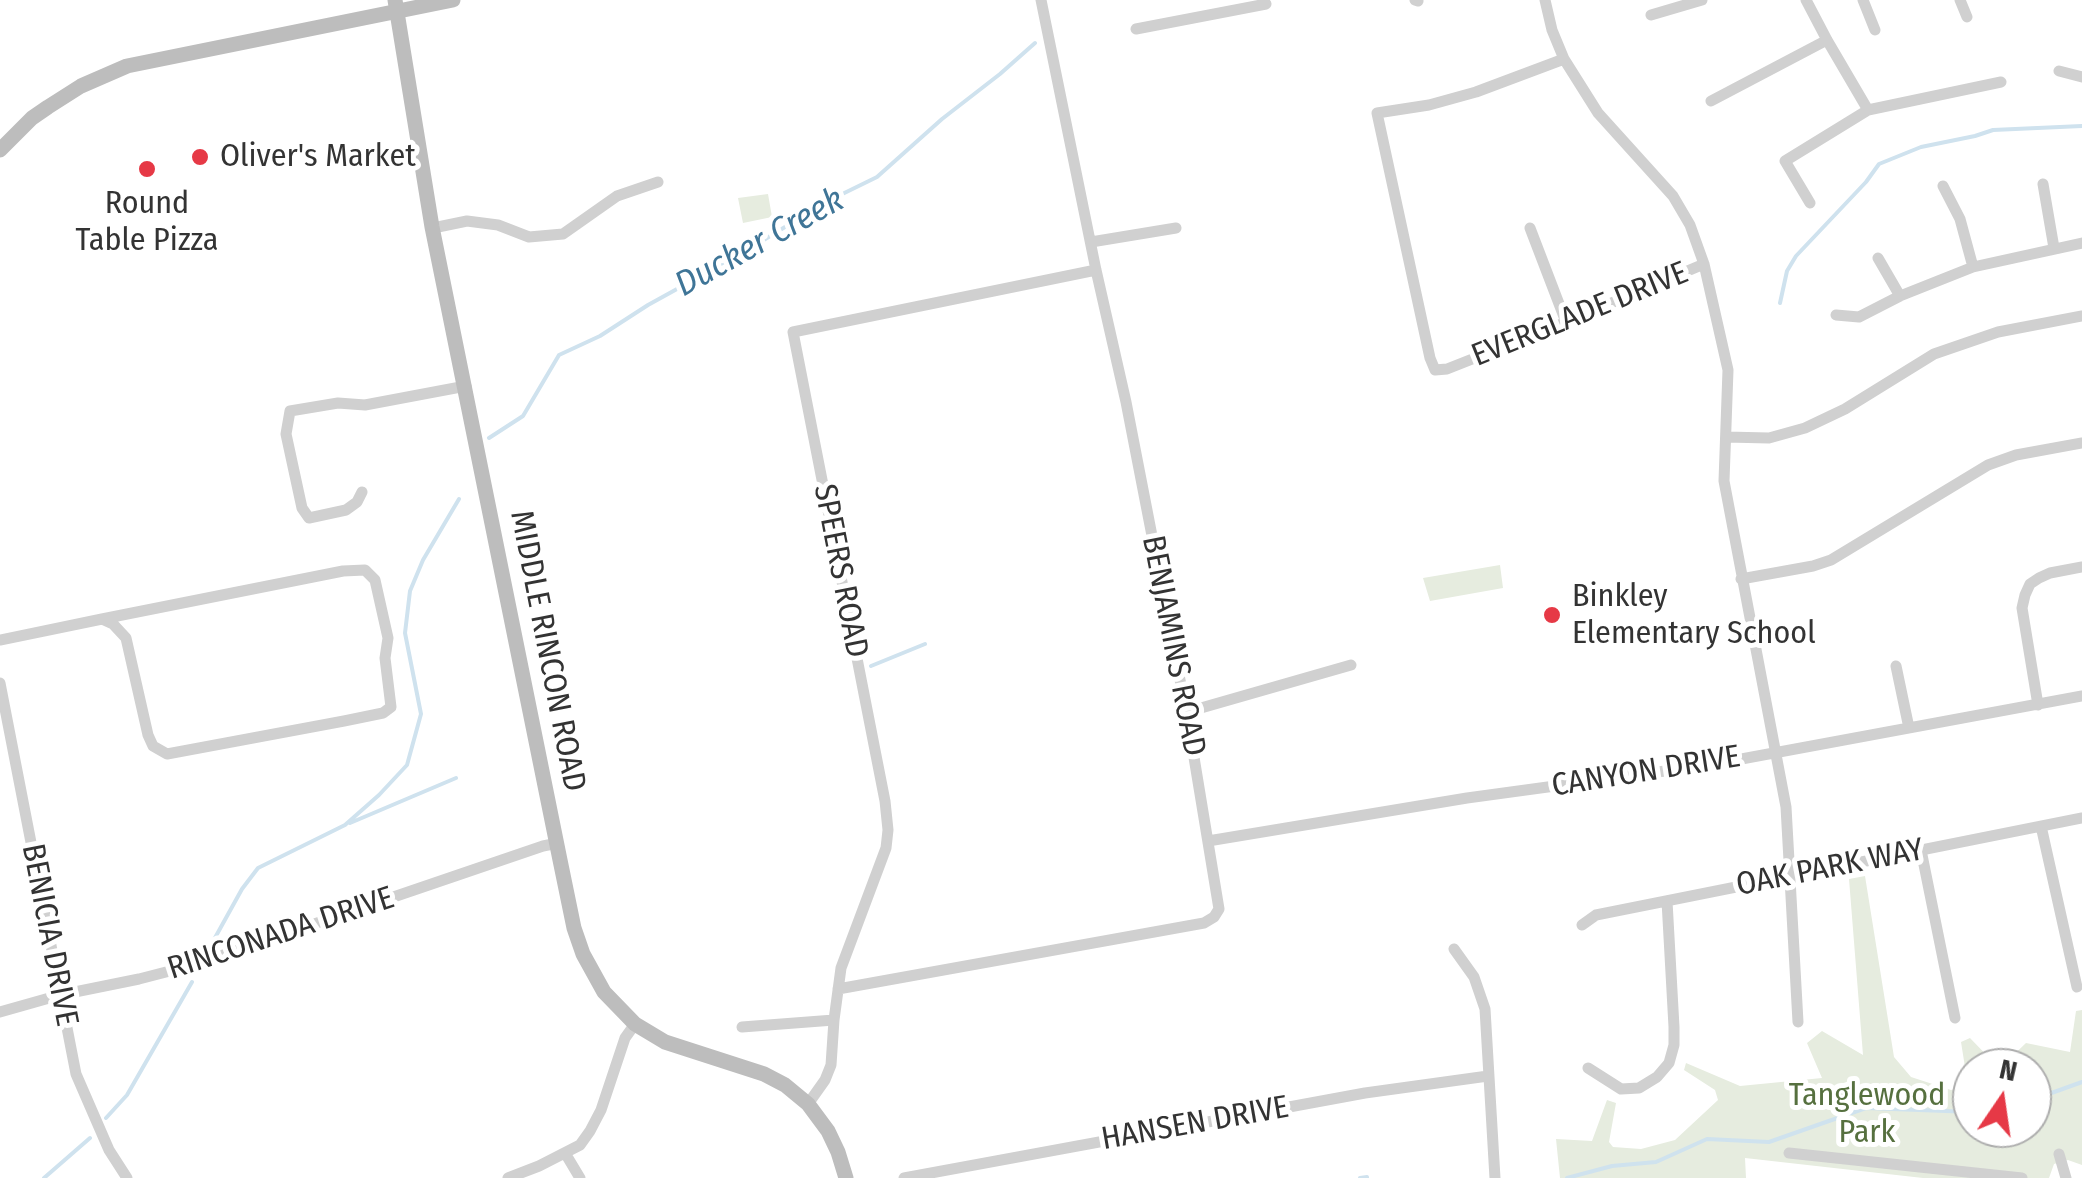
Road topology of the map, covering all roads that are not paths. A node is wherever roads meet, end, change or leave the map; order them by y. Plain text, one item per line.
1 (453, 0) edge
2 (1041, 0) edge
3 (1199, 0) edge
4 (1544, 0) edge
5 (1702, 0) edge
6 (1806, 0) edge
7 (1862, 0) edge
8 (1960, 0) edge
9 (1266, 4) dead end
10 (396, 6) edge
11 (1202, 15) junction
12 (1651, 15) dead end
13 (1967, 17) dead end
14 (1136, 29) dead end
15 (1875, 30) dead end
16 (1827, 40) junction
17 (1564, 59) junction
18 (2059, 72) dead end
19 (2082, 76) edge
20 (2001, 82) dead end
21 (1711, 101) dead end
22 (1868, 110) junction
23 (0, 150) edge
24 (658, 182) dead end
25 (2043, 184) dead end
26 (1943, 186) dead end
27 (1810, 203) dead end
28 (433, 228) junction
29 (1176, 228) dead end
30 (1530, 228) dead end
31 (1090, 242) junction
32 (2082, 243) edge
33 (2054, 248) junction
34 (1878, 258) dead end
35 (1704, 264) junction
36 (1974, 266) junction
37 (1096, 270) junction
38 (1900, 296) junction
39 (1836, 316) dead end
40 (2082, 316) edge
41 (1566, 322) junction
42 (466, 386) junction
43 (1726, 437) junction
44 (2082, 443) edge
45 (362, 492) dead end
46 (2082, 567) edge
47 (1741, 579) junction
48 (102, 619) junction
49 (0, 640) edge
50 (1351, 665) dead end
51 (1896, 666) dead end
52 (0, 683) edge
53 (2082, 696) edge
54 (2038, 704) junction
55 (1186, 712) junction
56 (1909, 728) junction
57 (1775, 752) junction
58 (2082, 818) edge
59 (2041, 826) junction
60 (1208, 842) junction
61 (558, 843) junction
62 (1921, 850) junction
63 (1788, 875) junction
64 (1667, 902) junction
65 (1582, 925) dead end
66 (1454, 949) dead end
67 (2077, 988) dead end
68 (838, 989) junction
69 (60, 995) junction
70 (0, 1012) edge
71 (1955, 1018) dead end
72 (834, 1020) junction
73 (1798, 1022) dead end
74 (634, 1024) junction
75 (742, 1028) dead end
76 (1588, 1068) dead end
77 (1488, 1076) junction
78 (808, 1104) junction
79 (1790, 1152) dead end
80 (565, 1154) junction
81 (2058, 1154) dead end
82 (126, 1178) edge
83 (508, 1178) edge
84 (580, 1178) edge
85 (846, 1178) edge
86 (904, 1178) edge
87 (1496, 1178) edge
88 (2022, 1178) edge
89 (2066, 1178) edge

1 - 10 street
2 - 31 street, BENJAMINS ROAD
3 - 11 street
4 - 17 street
5 - 12 street
6 - 16 street
7 - 15 street
8 - 13 street
9 - 11 street
10 - 23 street
10 - 28 street, MIDDLE RINCON ROAD
11 - 14 street
16 - 21 street
16 - 22 street
17 - 35 street
17 - 41 street, EVERGLADE DRIVE
18 - 19 street
20 - 22 street
22 - 27 street
24 - 28 street
25 - 33 street
26 - 36 street
28 - 42 street, MIDDLE RINCON ROAD
29 - 31 street
30 - 41 street
31 - 37 street, BENJAMINS ROAD
32 - 33 street
33 - 36 street
34 - 38 street
35 - 41 street, EVERGLADE DRIVE
35 - 43 street
36 - 38 street
37 - 55 street, BENJAMINS ROAD
37 - 68 street, SPEERS ROAD
38 - 39 street
40 - 43 street
42 - 45 street
42 - 61 street, MIDDLE RINCON ROAD
43 - 47 street
44 - 47 street
46 - 54 street
47 - 57 street
48 - 48 street
48 - 49 street
50 - 55 street
51 - 56 street
52 - 69 street, BENICIA DRIVE
53 - 54 street, CANYON DRIVE
54 - 56 street, CANYON DRIVE
55 - 60 street, BENJAMINS ROAD
56 - 57 street, CANYON DRIVE
57 - 60 street, CANYON DRIVE
57 - 63 street
58 - 59 street, OAK PARK WAY
59 - 62 street, OAK PARK WAY
59 - 67 street
60 - 68 street, BENJAMINS ROAD
61 - 69 street, RINCONADA DRIVE
61 - 74 street, MIDDLE RINCON ROAD
62 - 63 street, OAK PARK WAY
62 - 71 street
63 - 64 street, OAK PARK WAY
63 - 73 street
64 - 65 street, OAK PARK WAY
64 - 76 street
66 - 77 street
68 - 72 street, SPEERS ROAD
69 - 70 street, RINCONADA DRIVE
69 - 82 street, BENICIA DRIVE
72 - 75 street
72 - 78 street, SPEERS ROAD
74 - 78 street, MIDDLE RINCON ROAD
74 - 80 street
77 - 86 street, HANSEN DRIVE
77 - 87 street
78 - 85 street, MIDDLE RINCON ROAD
79 - 88 street
80 - 83 street
80 - 84 street
81 - 89 street

